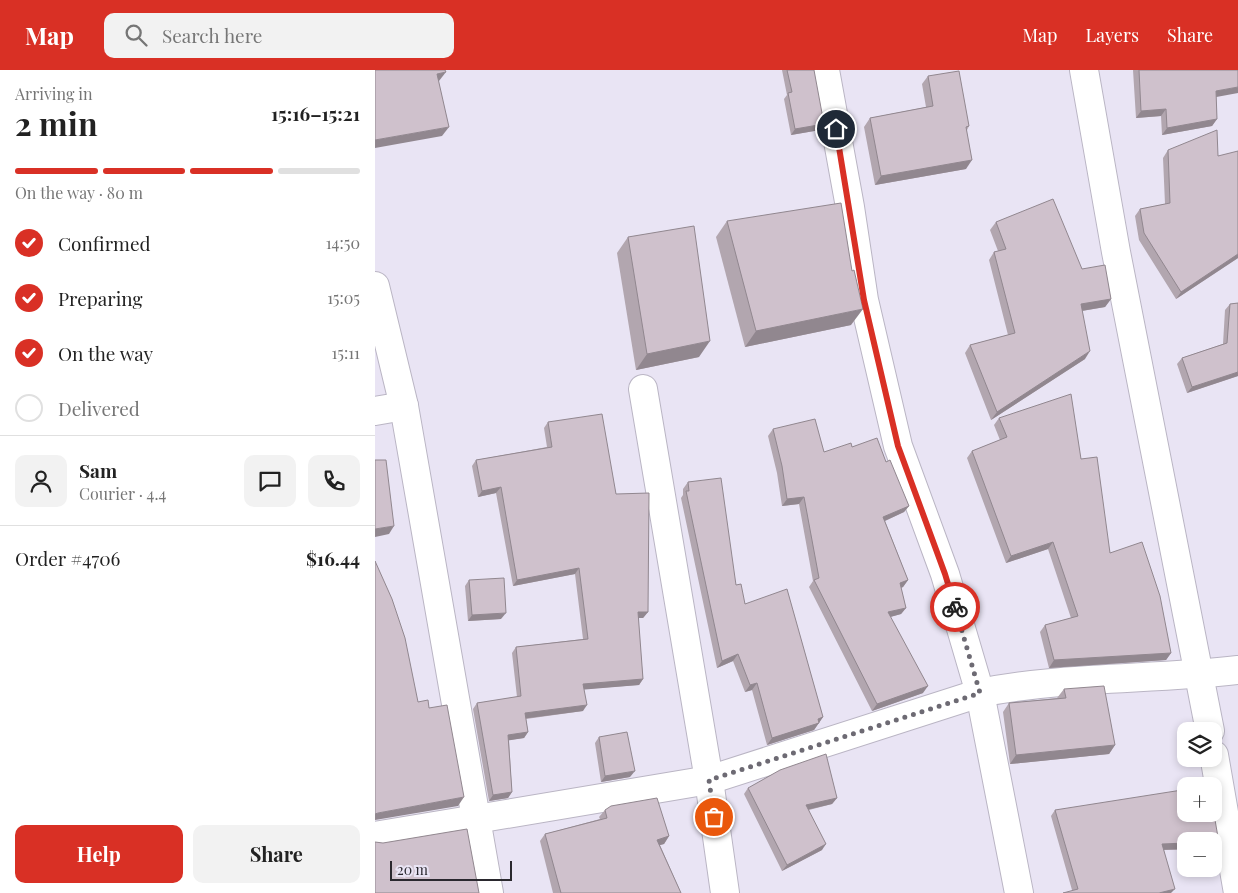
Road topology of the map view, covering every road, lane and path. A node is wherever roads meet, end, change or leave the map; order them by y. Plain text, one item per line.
1 (825, 70) edge
2 (1084, 70) edge
3 (375, 286) edge
4 (643, 389) dead end
5 (404, 406) junction
6 (375, 411) edge
7 (1238, 670) edge
8 (1200, 675) junction
9 (980, 693) junction
10 (1208, 722) edge
11 (1216, 767) edge
12 (709, 780) junction
13 (477, 820) junction
14 (375, 836) edge
15 (489, 893) edge
16 (725, 893) edge
17 (1019, 893) edge
18 (1238, 893) edge

1 - 9 street
2 - 8 street
3 - 5 street
4 - 12 street
5 - 6 street
5 - 13 street
7 - 8 street
8 - 9 street
8 - 10 street
9 - 12 street
9 - 17 street
11 - 18 street
12 - 13 street
12 - 16 street
13 - 14 street
13 - 15 street

